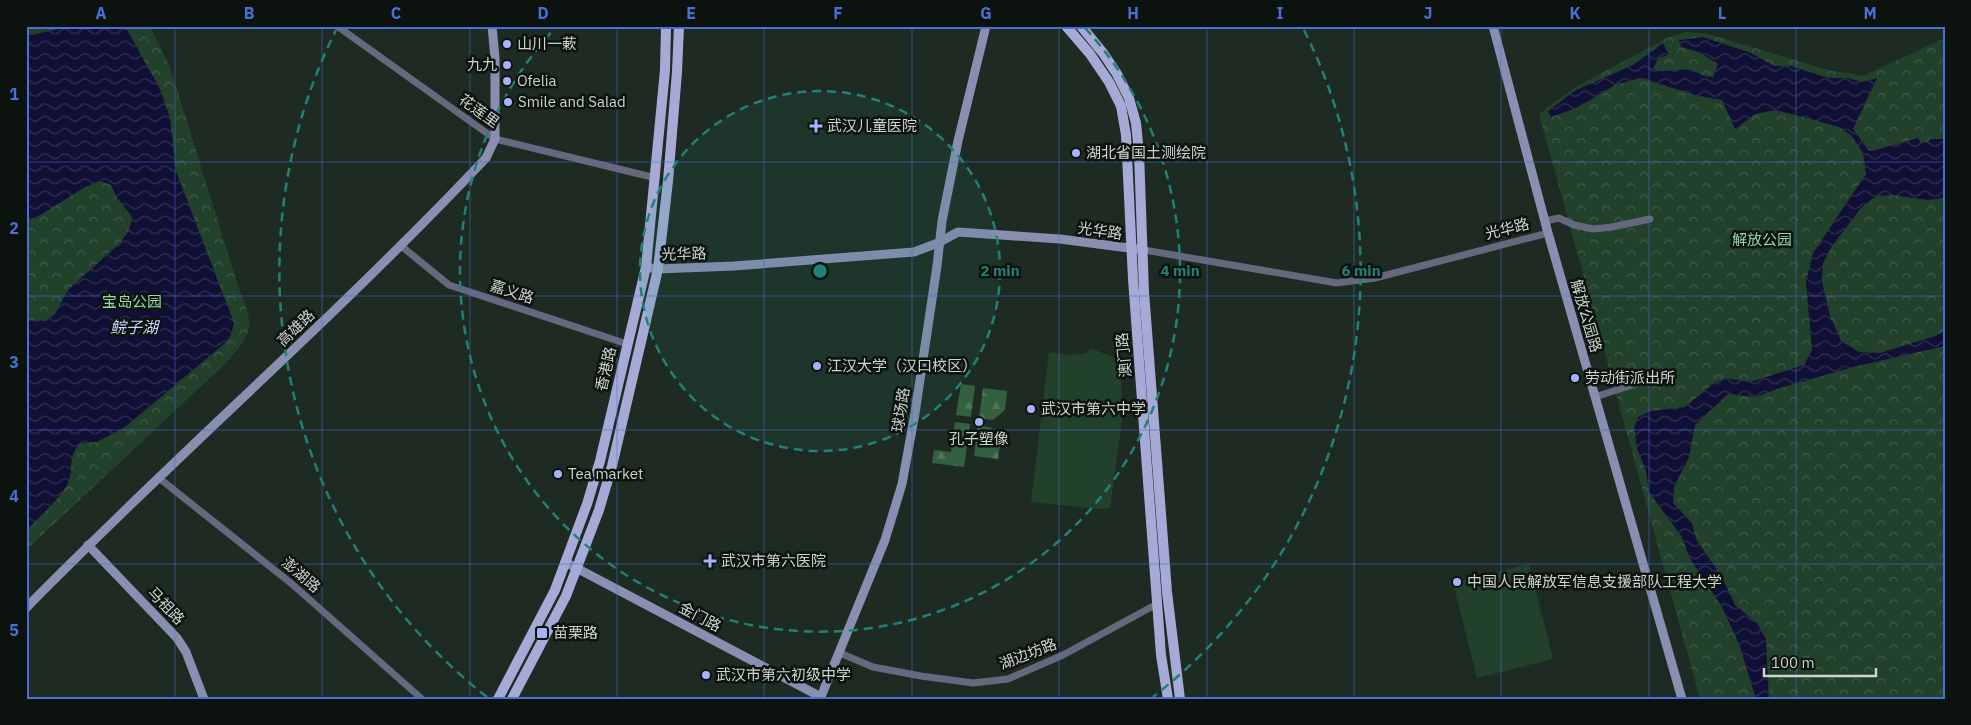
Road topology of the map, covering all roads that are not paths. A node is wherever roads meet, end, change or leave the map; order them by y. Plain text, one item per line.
1 (337, 26) edge
2 (492, 26) edge
3 (666, 26) edge
4 (678, 26) edge
5 (986, 26) edge
6 (1066, 26) edge
7 (1081, 26) edge
8 (1493, 26) edge
9 (495, 139) junction
10 (656, 178) junction
11 (1650, 218) dead end
12 (1545, 221) junction
13 (1548, 233) junction
14 (938, 243) junction
15 (400, 245) junction
16 (1132, 249) junction
17 (1144, 250) junction
18 (646, 267) junction
19 (658, 269) junction
20 (628, 344) junction
21 (1638, 383) dead end
22 (1595, 398) junction
23 (159, 478) junction
24 (88, 545) junction
25 (565, 562) junction
26 (577, 568) junction
27 (1157, 604) junction
28 (26, 608) edge
29 (840, 653) junction
30 (820, 698) edge
31 (204, 699) edge
32 (422, 699) edge
33 (498, 699) edge
34 (512, 699) edge
35 (1168, 699) edge
36 (1180, 699) edge
37 (1682, 699) edge

1 - 9 street, 花莲里
2 - 9 street, 高雄路
3 - 10 main road, 香港路
4 - 19 main road, 香港路
5 - 14 street, 球场路
6 - 16 main road, 澳门路
7 - 17 main road, 澳门路
8 - 12 street, 解放公园路
9 - 10 street, 花莲里
9 - 15 street, 高雄路
10 - 18 main road, 香港路
11 - 12 street
12 - 13 street, 解放公园路
13 - 17 street, 光华路
13 - 22 street, 解放公园路
14 - 16 street, 光华路
14 - 19 street, 光华路
14 - 29 street, 球场路
15 - 20 street, 嘉义路
15 - 23 street, 高雄路
16 - 17 street, 光华路
16 - 27 main road, 澳门路
17 - 36 main road, 澳门路
18 - 19 street, 光华路
18 - 20 main road, 香港路
19 - 26 main road, 香港路
20 - 25 main road, 香港路
21 - 22 street
22 - 37 street, 解放公园路
23 - 24 street, 高雄路
23 - 32 street, 澎湖路
24 - 28 street, 高雄路
24 - 31 street, 马祖路
25 - 26 street, 金门路
25 - 33 main road, 香港路
26 - 30 street, 金门路
26 - 34 main road, 香港路
27 - 29 street, 湖边坊路
27 - 35 main road, 澳门路
29 - 30 street, 球场路

